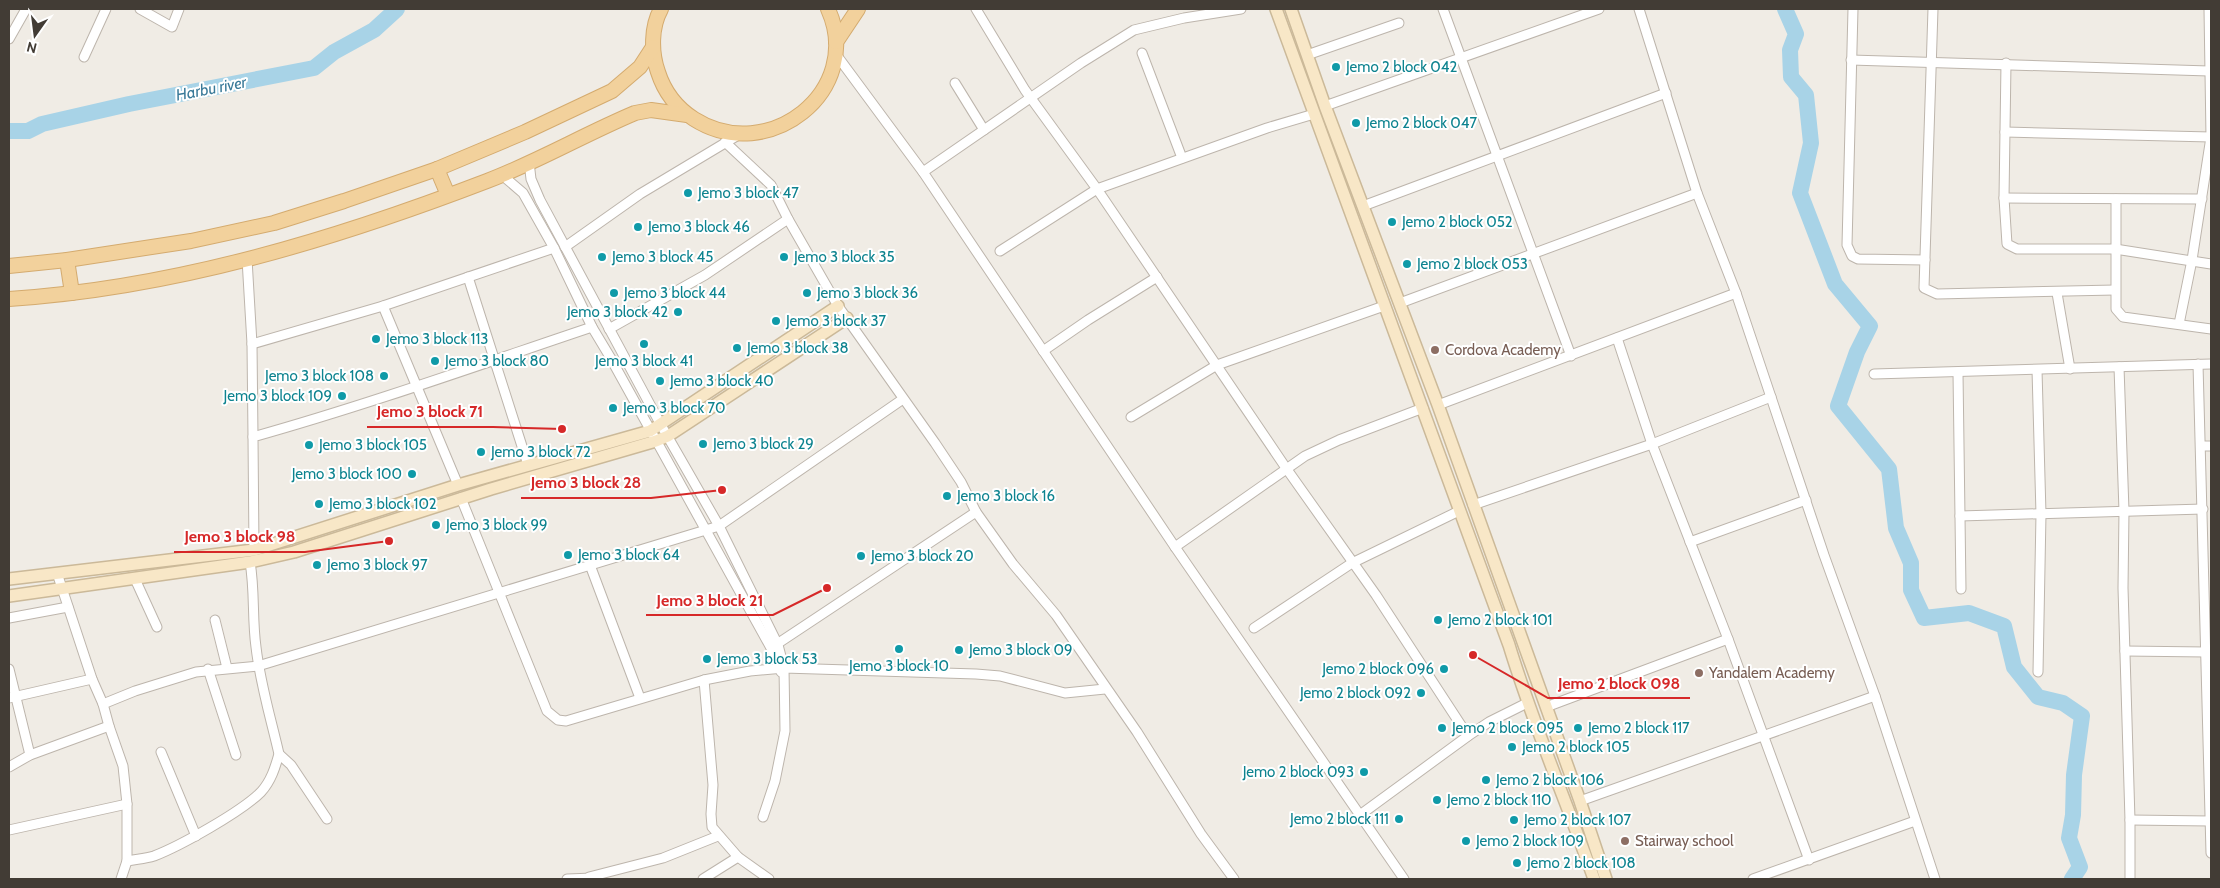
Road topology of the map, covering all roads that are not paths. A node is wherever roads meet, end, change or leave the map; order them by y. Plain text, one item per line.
1 (26, 9) edge
2 (106, 9) edge
3 (140, 9) edge
4 (179, 9) edge
5 (828, 9) edge
6 (858, 9) edge
7 (976, 9) edge
8 (1240, 9) edge
9 (1276, 9) edge
10 (1291, 9) edge
11 (1442, 9) edge
12 (1599, 9) edge
13 (1639, 9) edge
14 (1853, 9) edge
15 (1932, 9) edge
16 (2209, 9) edge
17 (658, 11) edge
18 (1399, 23) dead end
19 (9, 39) edge
20 (1302, 40) junction
21 (1289, 45) junction
22 (653, 47) junction
23 (836, 47) junction
24 (1142, 53) dead end
25 (1307, 56) junction
26 (84, 57) dead end
27 (1459, 57) junction
28 (1851, 60) junction
29 (1931, 62) junction
30 (2006, 64) junction
31 (2209, 71) junction
32 (955, 83) dead end
33 (1666, 93) junction
34 (1032, 98) junction
35 (1325, 106) junction
36 (687, 114) junction
37 (1314, 114) junction
38 (984, 130) junction
39 (2005, 132) junction
40 (740, 134) junction
41 (2210, 137) edge
42 (725, 142) junction
43 (1496, 155) junction
44 (1182, 158) junction
45 (528, 162) junction
46 (436, 169) junction
47 (923, 172) junction
48 (502, 175) junction
49 (1097, 189) junction
50 (1697, 193) junction
51 (448, 195) junction
52 (2004, 198) junction
53 (2116, 199) junction
54 (2202, 199) junction
55 (1363, 206) junction
56 (788, 219) junction
57 (565, 247) junction
58 (554, 248) junction
59 (2115, 249) junction
60 (1000, 251) dead end
61 (1535, 254) junction
62 (67, 260) junction
63 (247, 260) junction
64 (1925, 260) junction
65 (2192, 260) junction
66 (2211, 264) edge
67 (9, 266) edge
68 (580, 275) junction
69 (1157, 277) junction
70 (468, 278) junction
71 (570, 280) junction
72 (2116, 290) junction
73 (72, 292) junction
74 (1736, 293) junction
75 (2058, 293) junction
76 (9, 298) edge
77 (1400, 303) junction
78 (383, 306) junction
79 (838, 306) junction
80 (1384, 306) junction
81 (847, 318) junction
82 (2179, 324) junction
83 (592, 327) junction
84 (609, 329) junction
85 (2211, 330) edge
86 (1411, 331) junction
87 (1396, 336) junction
88 (1617, 338) junction
89 (252, 344) junction
90 (621, 351) junction
91 (1044, 351) junction
92 (610, 356) junction
93 (1571, 356) junction
94 (495, 361) junction
95 (2198, 364) junction
96 (2211, 364) edge
97 (1217, 365) junction
98 (2119, 367) junction
99 (2070, 369) junction
100 (2037, 370) junction
101 (1958, 372) junction
102 (1874, 374) dead end
103 (415, 387) junction
104 (1771, 397) junction
105 (903, 399) junction
106 (1438, 405) junction
107 (1423, 408) junction
108 (1131, 417) dead end
109 (661, 425) junction
110 (653, 436) junction
111 (668, 436) junction
112 (253, 437) junction
113 (1652, 444) junction
114 (2201, 446) junction
115 (2211, 446) edge
116 (528, 465) junction
117 (1286, 468) junction
118 (487, 477) junction
119 (458, 485) junction
120 (491, 489) junction
121 (461, 498) junction
122 (1806, 500) junction
123 (1473, 505) junction
124 (2203, 509) junction
125 (1459, 511) junction
126 (2124, 511) junction
127 (976, 512) junction
128 (2041, 514) junction
129 (1960, 516) junction
130 (2207, 523) edge
131 (719, 526) junction
132 (705, 531) junction
133 (289, 539) junction
134 (1690, 542) junction
135 (1175, 547) junction
136 (254, 550) junction
137 (294, 552) junction
138 (250, 562) junction
139 (1352, 563) junction
140 (590, 565) junction
141 (57, 573) junction
142 (9, 579) edge
143 (135, 579) junction
144 (1960, 589) dead end
145 (62, 590) junction
146 (498, 592) junction
147 (9, 596) edge
148 (2208, 602) edge
149 (68, 607) junction
150 (9, 618) edge
151 (215, 620) dead end
152 (157, 627) dead end
153 (1254, 628) dead end
154 (1728, 639) junction
155 (1522, 642) junction
156 (1510, 645) junction
157 (774, 646) junction
158 (2125, 651) junction
159 (2206, 652) junction
160 (258, 666) junction
161 (227, 668) junction
162 (9, 669) edge
163 (208, 670) junction
164 (782, 670) junction
165 (2038, 672) dead end
166 (2209, 678) edge
167 (92, 680) junction
168 (704, 680) junction
169 (1105, 689) junction
170 (1874, 696) junction
171 (12, 698) edge
172 (640, 698) junction
173 (1527, 703) junction
174 (103, 704) junction
175 (1546, 707) junction
176 (108, 726) junction
177 (1468, 736) junction
178 (1764, 736) junction
179 (161, 752) dead end
180 (279, 754) junction
181 (30, 755) junction
182 (236, 755) dead end
183 (2210, 756) edge
184 (9, 767) edge
185 (1580, 801) junction
186 (128, 804) junction
187 (763, 816) dead end
188 (1360, 816) junction
189 (327, 819) dead end
190 (2130, 820) junction
191 (1915, 821) junction
192 (2210, 821) edge
193 (9, 830) edge
194 (196, 836) junction
195 (718, 836) junction
196 (2211, 837) edge
197 (2211, 853) edge
198 (738, 856) junction
199 (1809, 860) junction
200 (127, 861) junction
201 (589, 877) junction
202 (1757, 878) edge
203 (121, 879) edge
204 (567, 879) edge
205 (600, 879) edge
206 (703, 879) edge
207 (769, 879) edge
208 (1234, 879) edge
209 (1404, 879) edge
210 (1594, 879) edge
211 (1606, 879) edge
212 (1935, 879) edge
213 (2130, 879) edge

1 - 19 street
2 - 26 street
3 - 4 street
5 - 23 main road
6 - 23 main road
7 - 34 street
8 - 34 street
9 - 21 street
10 - 20 street
11 - 27 street
12 - 27 street
13 - 33 street
14 - 28 street
15 - 29 street
16 - 31 street
17 - 22 main road
18 - 25 street
20 - 21 street
20 - 25 street
21 - 37 street
22 - 36 main road
22 - 46 main road
23 - 40 main road
23 - 47 street
24 - 44 street
25 - 35 street
27 - 35 street
27 - 43 street
28 - 29 street
28 - 64 street
29 - 30 street
29 - 64 street
30 - 31 street
30 - 39 street
31 - 41 street
32 - 38 street
33 - 43 street
33 - 50 street
34 - 38 street
34 - 49 street
35 - 55 street
36 - 40 main road
36 - 45 main road
37 - 44 street
37 - 80 street
38 - 47 street
39 - 41 street
39 - 52 street
40 - 42 street
41 - 54 street
42 - 56 street
42 - 57 street
43 - 55 street
43 - 61 street
44 - 49 street
45 - 48 main road
45 - 57 street
46 - 51 main road
46 - 62 main road
47 - 91 street
48 - 51 main road
48 - 58 street
49 - 60 street
49 - 69 street
50 - 61 street
50 - 74 street
51 - 63 main road
52 - 53 street
52 - 59 street
53 - 54 street
53 - 59 street
54 - 65 street
55 - 77 street
56 - 79 street
56 - 84 street
57 - 68 street
58 - 70 street
58 - 71 street
59 - 65 street
59 - 72 street
61 - 77 street
61 - 93 street
62 - 67 main road
62 - 73 main road
63 - 73 main road
63 - 89 street
64 - 75 street
65 - 66 street
65 - 82 street
68 - 71 street
68 - 84 street
69 - 91 street
69 - 97 street
70 - 78 street
70 - 94 street
71 - 83 street
72 - 75 street
72 - 82 street
73 - 76 main road
74 - 88 street
74 - 104 street
75 - 99 street
77 - 86 street
78 - 89 street
78 - 103 street
79 - 81 street
79 - 109 street
80 - 87 street
80 - 97 street
81 - 105 street
81 - 111 street
82 - 85 street
83 - 92 street
83 - 94 street
84 - 90 street
86 - 87 street
86 - 106 street
87 - 107 street
88 - 93 street
88 - 113 street
89 - 112 street
90 - 92 street
90 - 109 street
91 - 135 street
92 - 110 street
93 - 106 street
94 - 103 street
94 - 116 street
95 - 96 street
95 - 98 street
95 - 114 street
97 - 108 street
97 - 117 street
98 - 99 street
98 - 126 street
99 - 100 street
100 - 101 street
100 - 128 street
101 - 102 street
101 - 129 street
103 - 112 street
103 - 119 street
104 - 113 street
104 - 122 street
105 - 127 street
105 - 131 street
106 - 123 street
107 - 117 street
107 - 125 street
109 - 110 street
109 - 111 street
110 - 111 street
110 - 116 street
110 - 120 street
110 - 132 street
111 - 131 street
112 - 136 street
113 - 123 street
113 - 134 street
114 - 115 street
114 - 124 street
116 - 118 street
117 - 135 street
117 - 139 street
118 - 119 street
118 - 120 street
119 - 133 street
120 - 121 street
121 - 137 street
121 - 146 street
122 - 134 street
122 - 170 street
123 - 155 street
124 - 126 street
124 - 130 street
125 - 139 street
125 - 156 street
126 - 128 street
126 - 158 street
127 - 157 street
127 - 169 street
128 - 129 street
128 - 165 street
129 - 144 street
130 - 148 street
131 - 132 street
131 - 157 street
132 - 140 street
132 - 157 street
133 - 136 street
133 - 137 street
134 - 154 street
135 - 188 street
136 - 141 street
137 - 138 street
138 - 143 street
138 - 160 street
139 - 153 street
139 - 177 street
140 - 146 street
140 - 172 street
141 - 142 street
141 - 145 street
143 - 145 street
143 - 152 street
145 - 147 street
145 - 149 street
146 - 160 street
146 - 172 street
148 - 159 street
149 - 150 street
149 - 167 street
151 - 161 street
154 - 175 street
154 - 178 street
155 - 156 street
155 - 175 street
156 - 173 street
157 - 164 street
158 - 159 street
158 - 190 street
159 - 166 street
160 - 161 street
160 - 180 street
161 - 163 street
162 - 171 street
163 - 174 street
163 - 182 street
164 - 168 street
164 - 169 street
164 - 187 street
166 - 183 street
167 - 171 street
167 - 174 street
168 - 172 street
168 - 195 street
169 - 208 street
170 - 178 street
170 - 191 street
171 - 181 street
173 - 177 street
173 - 210 street
174 - 176 street
175 - 185 street
176 - 181 street
176 - 186 street
177 - 188 street
178 - 185 street
178 - 199 street
179 - 194 street
180 - 189 street
180 - 194 street
181 - 184 street
183 - 192 street
185 - 211 street
186 - 193 street
186 - 200 street
188 - 209 street
190 - 192 street
190 - 213 street
191 - 199 street
191 - 212 street
192 - 196 street
194 - 200 street
195 - 198 street
195 - 201 street
196 - 197 street
198 - 206 street
198 - 207 street
199 - 202 street
200 - 203 street
201 - 204 street
201 - 205 street

